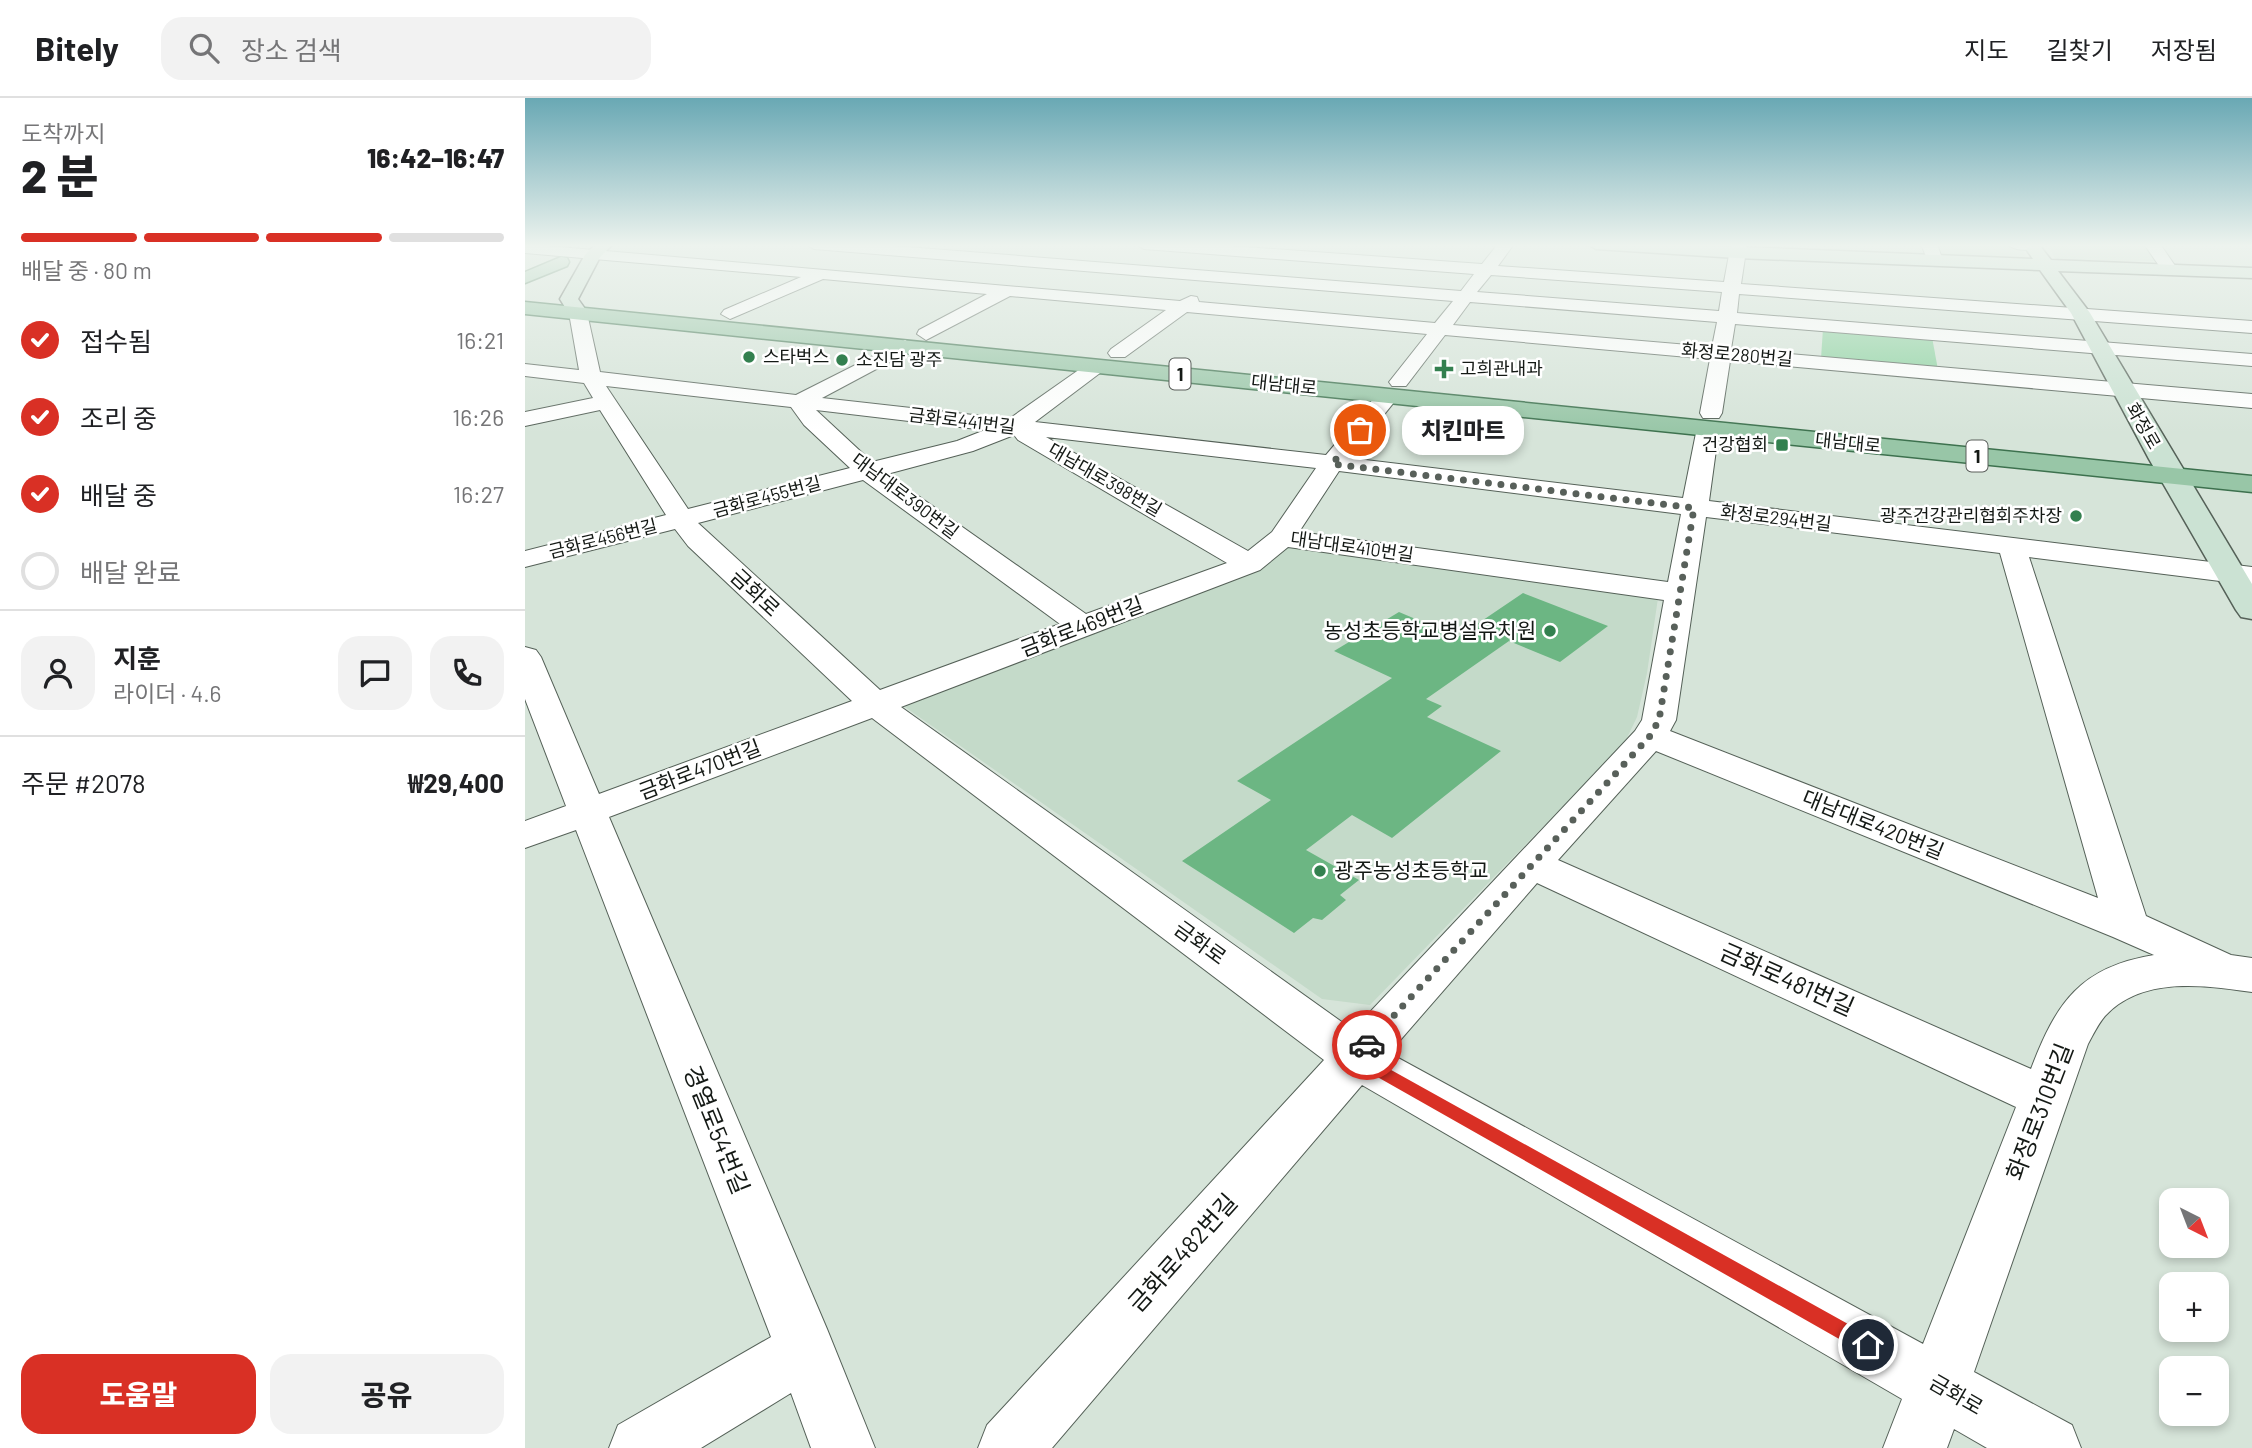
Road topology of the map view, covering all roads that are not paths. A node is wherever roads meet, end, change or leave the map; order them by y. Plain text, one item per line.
1 (554, 307) edge
2 (598, 307) edge
3 (634, 307) edge
4 (746, 307) edge
5 (976, 307) edge
6 (1184, 307) joint
7 (1457, 307) edge
8 (1589, 307) edge
9 (1728, 307) edge
10 (1993, 307) edge
11 (2076, 307) edge
12 (2080, 313) junction
13 (730, 314) junction
14 (1726, 318) junction
15 (2252, 327) edge
16 (1440, 329) junction
17 (926, 334) junction
18 (905, 346) junction
19 (2099, 347) junction
20 (1118, 353) junction
21 (1720, 354) junction
22 (2252, 360) edge
23 (1097, 366) junction
24 (525, 370) edge
25 (1394, 389) junction
26 (2122, 389) junction
27 (598, 390) junction
28 (2252, 401) edge
29 (798, 402) junction
30 (525, 419) edge
31 (1709, 421) junction
32 (1013, 427) junction
33 (1332, 464) junction
34 (2167, 467) junction
35 (2252, 468) edge
36 (867, 471) junction
37 (2252, 484) edge
38 (1694, 508) junction
39 (682, 520) junction
40 (1282, 538) junction
41 (2012, 547) junction
42 (525, 559) edge
43 (1249, 564) junction
44 (2241, 575) edge
45 (1680, 593) junction
46 (2252, 610) edge
47 (1084, 627) junction
48 (525, 657) edge
49 (875, 704) junction
50 (1650, 736) junction
51 (588, 812) junction
52 (525, 835) edge
53 (1531, 864) junction
54 (2128, 926) junction
55 (2242, 973) edge
56 (1356, 1058) junction
57 (2044, 1097) junction
58 (806, 1349) junction
59 (1939, 1385) junction
60 (641, 1448) edge
61 (842, 1448) edge
62 (1010, 1448) edge
63 (1915, 1448) edge
64 (2049, 1448) edge

1 - 27 street, 금화로
2 - 18 main road, 대남대로 / 1
3 - 13 main road, 대남대로 / 1
4 - 13 street
5 - 17 street
6 - 16 street, 화정로280번길
6 - 20 street
7 - 16 street, 대남대로410번길
8 - 14 street
9 - 14 street
10 - 12 street
11 - 12 street, 화정로
12 - 15 street
12 - 19 street, 화정로
13 - 17 main road, 대남대로 / 1
14 - 19 street
14 - 21 street
16 - 21 street, 화정로280번길
16 - 25 street, 대남대로410번길
17 - 20 main road, 대남대로 / 1
18 - 23 main road, 대남대로 / 1
18 - 29 street
19 - 22 street
19 - 26 street, 화정로
20 - 25 main road, 대남대로 / 1
21 - 26 street, 화정로280번길
21 - 31 street
23 - 25 main road, 대남대로 / 1
23 - 32 street
24 - 27 street, 금화로441번길
25 - 31 main road, 대남대로 / 1
25 - 33 street, 대남대로410번길
26 - 28 street, 화정로280번길
26 - 34 street, 화정로
27 - 29 street, 금화로441번길
27 - 30 street
27 - 39 street, 금화로
29 - 32 street, 금화로441번길
29 - 36 street, 대남대로390번길
31 - 34 main road, 대남대로 / 1
31 - 38 street
32 - 33 street, 금화로441번길
32 - 36 street, 금화로455번길
32 - 43 street, 대남대로398번길
33 - 38 street, 화정로294번길
33 - 40 street, 대남대로410번길
34 - 35 main road, 대남대로 / 1
34 - 37 main road, 대남대로 / 1
34 - 44 street, 화정로
36 - 39 street, 금화로455번길
36 - 47 street, 대남대로390번길
38 - 41 street, 화정로294번길
38 - 45 street
39 - 42 street, 금화로456번길
39 - 49 street, 금화로
40 - 43 street, 금화로469번길
40 - 45 street, 대남대로410번길
41 - 44 street, 화정로294번길
41 - 54 street
43 - 47 street, 금화로469번길
44 - 46 street, 화정로
45 - 50 street
47 - 49 street, 금화로469번길
48 - 51 street, 경열로54번길
49 - 51 street, 금화로470번길
49 - 56 street, 금화로
50 - 53 street
50 - 54 street, 대남대로420번길
51 - 52 street, 금화로470번길
51 - 58 street, 경열로54번길
53 - 56 street
53 - 57 street, 금화로481번길
54 - 55 street, 대남대로420번길
55 - 57 street, 화정로310번길
56 - 59 street, 금화로
56 - 62 street, 금화로482번길
57 - 59 street, 화정로310번길
58 - 60 street
58 - 61 street, 경열로54번길
59 - 63 street
59 - 64 street, 금화로

